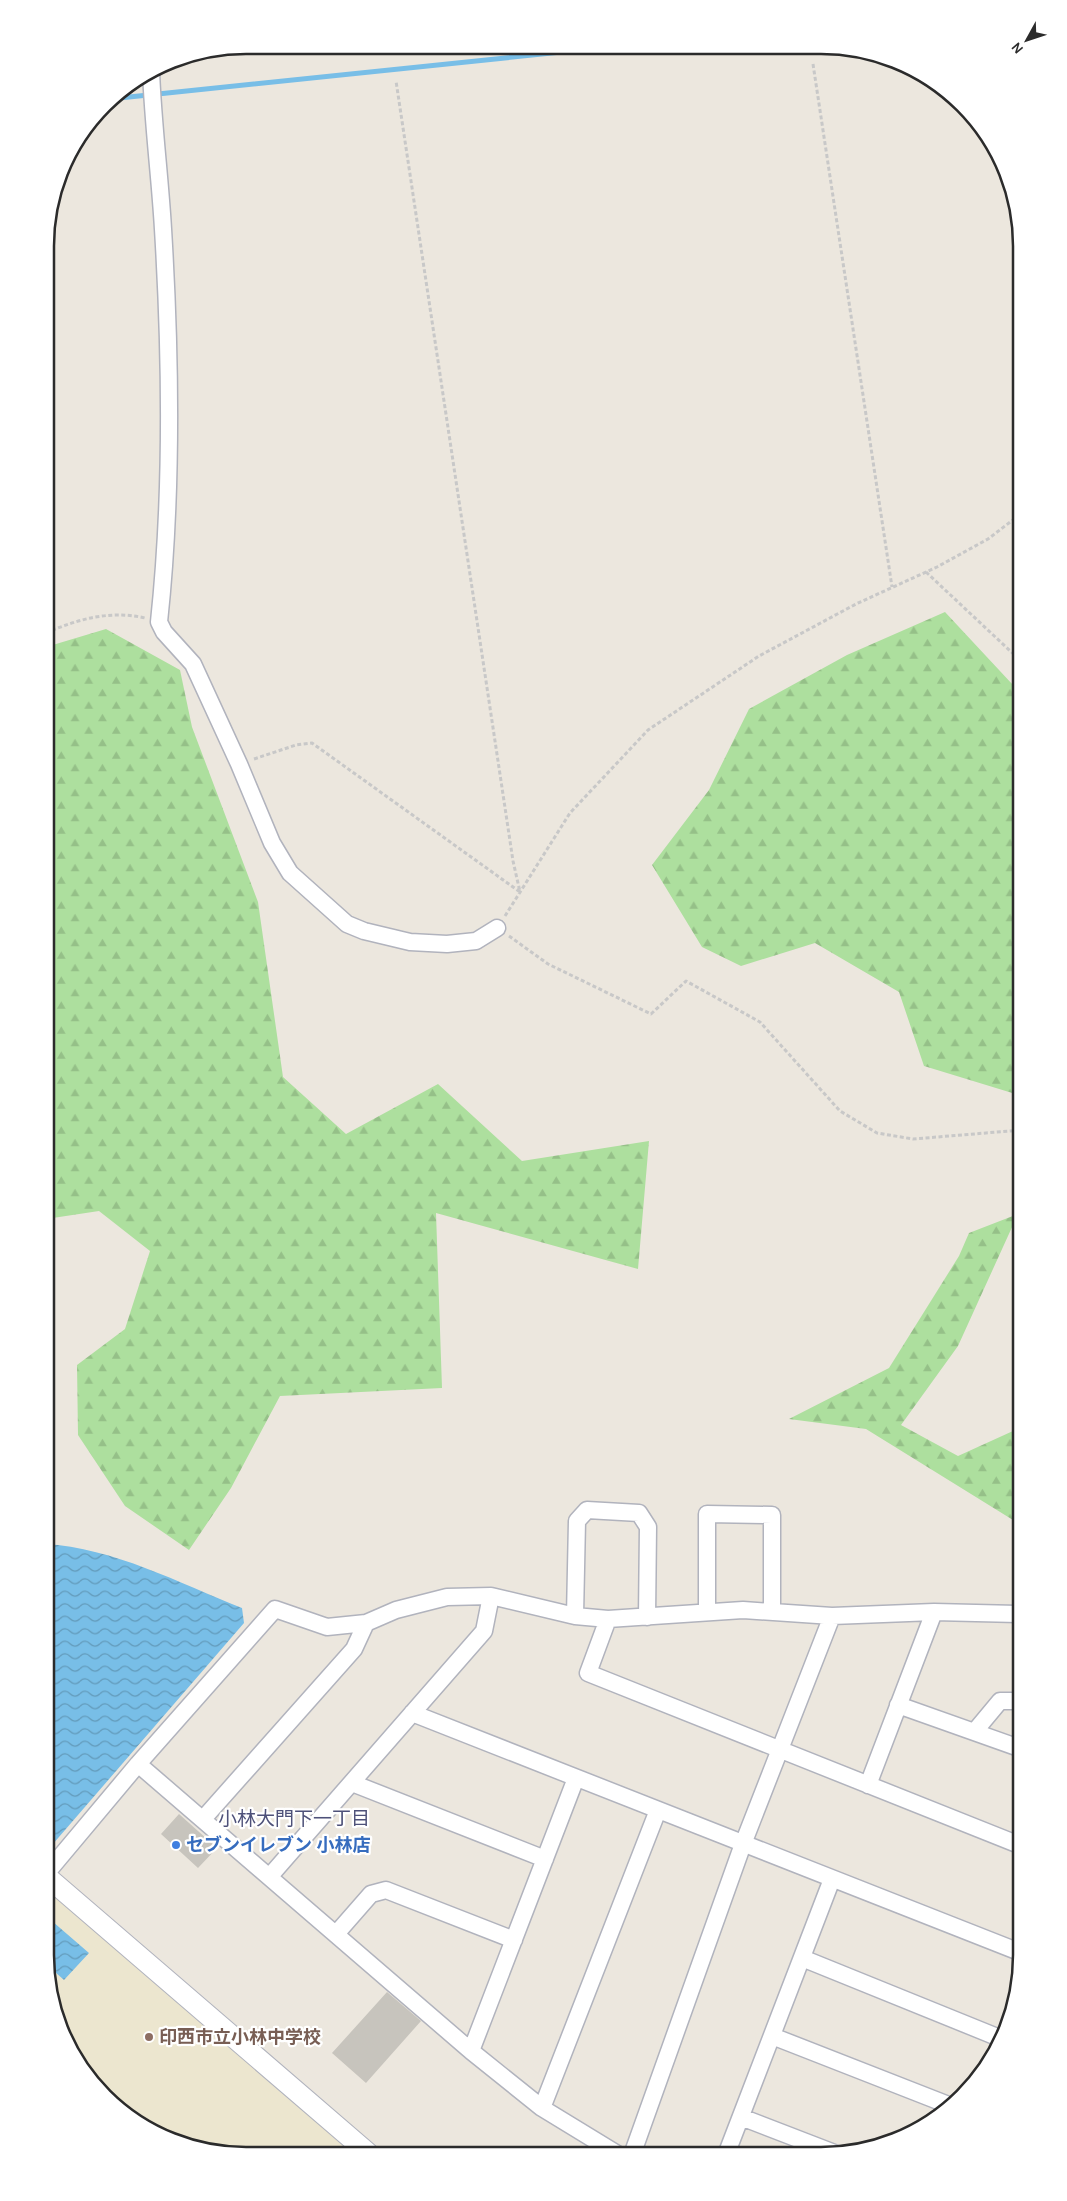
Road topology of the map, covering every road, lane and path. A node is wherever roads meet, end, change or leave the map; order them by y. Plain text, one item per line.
1 (813, 64) dead end
2 (152, 78) edge
3 (396, 81) dead end
4 (1013, 520) edge
5 (926, 572) junction
6 (892, 587) junction
7 (159, 622) junction
8 (54, 629) edge
9 (1013, 654) edge
10 (239, 764) junction
11 (520, 892) junction
12 (497, 928) junction
13 (1013, 1131) edge
14 (491, 1596) junction
15 (708, 1612) junction
16 (772, 1612) junction
17 (934, 1612) junction
18 (1013, 1614) edge
19 (575, 1616) junction
20 (647, 1616) junction
21 (832, 1616) junction
22 (608, 1619) junction
23 (366, 1623) junction
24 (1013, 1701) edge
25 (898, 1705) junction
26 (412, 1713) junction
27 (975, 1731) junction
28 (1013, 1746) edge
29 (780, 1750) junction
30 (138, 1764) junction
31 (576, 1778) junction
32 (352, 1783) junction
33 (868, 1785) junction
34 (658, 1810) junction
35 (203, 1819) junction
36 (1013, 1842) edge
37 (743, 1844) junction
38 (545, 1859) junction
39 (54, 1864) edge
40 (270, 1876) junction
41 (832, 1879) junction
42 (54, 1883) edge
43 (336, 1934) junction
44 (514, 1940) junction
45 (1013, 1949) edge
46 (802, 1958) junction
47 (772, 2036) junction
48 (995, 2036) edge
49 (471, 2051) junction
50 (944, 2103) edge
51 (542, 2108) junction
52 (741, 2117) junction
53 (361, 2147) edge
54 (605, 2147) edge
55 (635, 2147) edge
56 (729, 2147) edge
57 (818, 2147) edge

1 - 6 path
2 - 7 street
3 - 11 path
4 - 5 path
5 - 6 path
5 - 9 path
6 - 11 path
7 - 8 path
7 - 10 street
10 - 11 path
10 - 12 street
11 - 12 path
12 - 13 path
14 - 19 street
14 - 23 street
14 - 26 street
15 - 16 street
15 - 16 street
15 - 20 street
16 - 21 street
17 - 18 street
17 - 21 street
17 - 25 street
19 - 20 street
19 - 22 street
20 - 22 street
21 - 29 street
22 - 29 street
23 - 30 street
23 - 35 street
24 - 27 street
25 - 27 street
25 - 33 street
26 - 31 street
26 - 32 street
27 - 28 street
29 - 33 street
29 - 37 street
30 - 35 street
30 - 39 street
31 - 34 street
31 - 38 street
32 - 38 street
32 - 40 street
33 - 36 street
34 - 37 street
34 - 51 street
35 - 40 street
37 - 41 street
37 - 55 street
38 - 44 street
40 - 43 street
41 - 45 street
41 - 46 street
42 - 53 street
43 - 44 street
43 - 49 street
44 - 49 street
46 - 47 street
46 - 48 street
47 - 50 street
47 - 52 street
49 - 51 street
51 - 54 street
52 - 56 street
52 - 57 street

